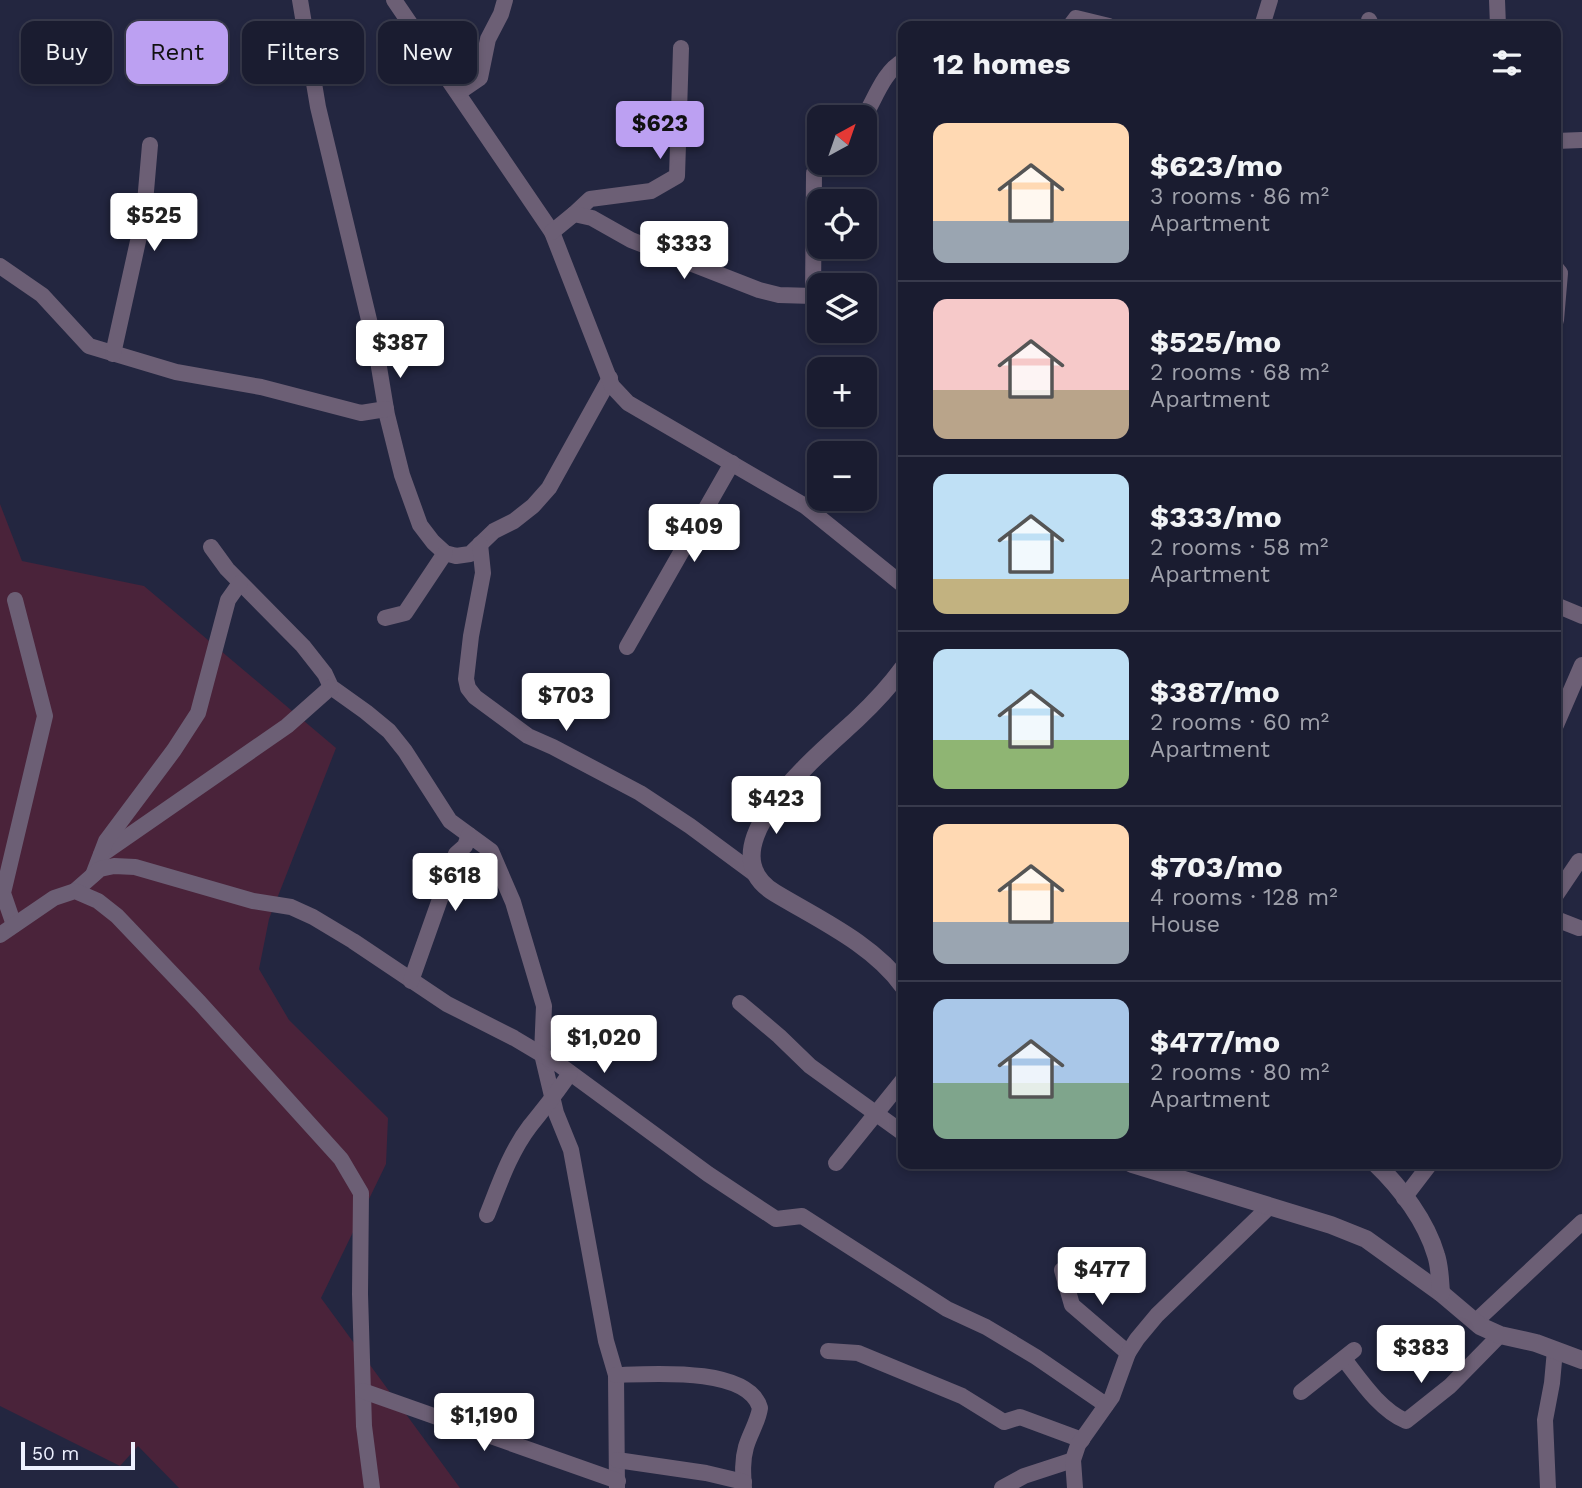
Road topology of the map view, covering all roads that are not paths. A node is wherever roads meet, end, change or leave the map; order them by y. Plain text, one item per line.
1 (300, 0) edge
2 (394, 0) edge
3 (505, 0) edge
4 (1270, 0) edge
5 (1497, 0) edge
6 (1264, 21) edge
7 (1498, 21) edge
8 (681, 48) dead end
9 (898, 64) edge
10 (458, 93) junction
11 (870, 105) edge
12 (1582, 140) edge
13 (1561, 141) edge
14 (150, 145) dead end
15 (814, 175) edge
16 (574, 214) junction
17 (552, 232) junction
18 (0, 266) edge
19 (113, 354) junction
20 (610, 378) junction
21 (386, 409) junction
22 (732, 463) junction
23 (480, 544) junction
24 (211, 547) dead end
25 (445, 553) junction
26 (898, 581) edge
27 (240, 583) junction
28 (15, 600) dead end
29 (1561, 608) edge
30 (1582, 616) edge
31 (385, 618) dead end
32 (626, 647) dead end
33 (1582, 664) edge
34 (898, 675) edge
35 (331, 687) junction
36 (1561, 713) edge
37 (470, 835) junction
38 (101, 855) junction
39 (1579, 860) dead end
40 (755, 874) junction
41 (93, 875) junction
42 (1561, 887) edge
43 (75, 891) junction
44 (1561, 921) edge
45 (14, 925) junction
46 (1579, 928) dead end
47 (0, 935) edge
48 (898, 978) edge
49 (411, 981) junction
50 (740, 1003) dead end
51 (542, 1054) junction
52 (570, 1073) junction
53 (898, 1086) edge
54 (553, 1100) junction
55 (876, 1114) junction
56 (898, 1129) edge
57 (836, 1163) dead end
58 (1148, 1169) edge
59 (1381, 1169) edge
60 (1426, 1169) edge
61 (1404, 1198) junction
62 (1269, 1207) junction
63 (487, 1215) dead end
64 (1582, 1222) edge
65 (1062, 1270) dead end
66 (1441, 1293) junction
67 (1475, 1322) junction
68 (1500, 1335) junction
69 (828, 1350) dead end
70 (1555, 1350) junction
71 (1128, 1353) junction
72 (1582, 1360) edge
73 (616, 1375) junction
74 (363, 1391) junction
75 (1301, 1392) dead end
76 (1106, 1405) junction
77 (1082, 1440) junction
78 (617, 1460) junction
79 (1073, 1460) junction
80 (617, 1485) edge
81 (744, 1485) edge
82 (372, 1488) edge
83 (1002, 1488) edge
84 (1075, 1488) edge
85 (1548, 1488) edge

1 - 21 street
2 - 10 street
3 - 10 street
4 - 6 street
5 - 7 street
8 - 16 street
9 - 11 street
10 - 17 street
12 - 13 street
14 - 19 street
15 - 16 street
16 - 17 street
17 - 20 street
18 - 19 street
19 - 21 street
20 - 22 street
20 - 23 street
21 - 25 street
22 - 26 street
22 - 32 street
23 - 25 street
23 - 40 street
24 - 27 street
25 - 31 street
27 - 35 street
27 - 38 street
28 - 45 street
29 - 30 street
33 - 36 street
34 - 40 street
35 - 37 street
35 - 38 street
37 - 49 street
37 - 51 street
38 - 41 street
39 - 42 street
40 - 48 street
41 - 43 street
41 - 49 street
43 - 45 street
43 - 74 street
44 - 46 street
45 - 47 street
49 - 51 street
50 - 55 street
51 - 52 street
51 - 54 street
52 - 54 street
52 - 76 street
53 - 55 street
54 - 63 street
54 - 73 street
55 - 56 street
55 - 57 street
58 - 62 street
59 - 61 street
60 - 61 street
61 - 66 street
62 - 66 street
62 - 71 street
64 - 67 street
65 - 71 street
66 - 67 street
67 - 68 street
68 - 70 street
68 - 75 street
69 - 77 street
70 - 72 street
70 - 85 street
71 - 76 street
73 - 78 street
73 - 81 street
74 - 80 street
74 - 82 street
76 - 77 street
77 - 79 street
78 - 80 street
78 - 81 street
79 - 83 street
79 - 84 street

